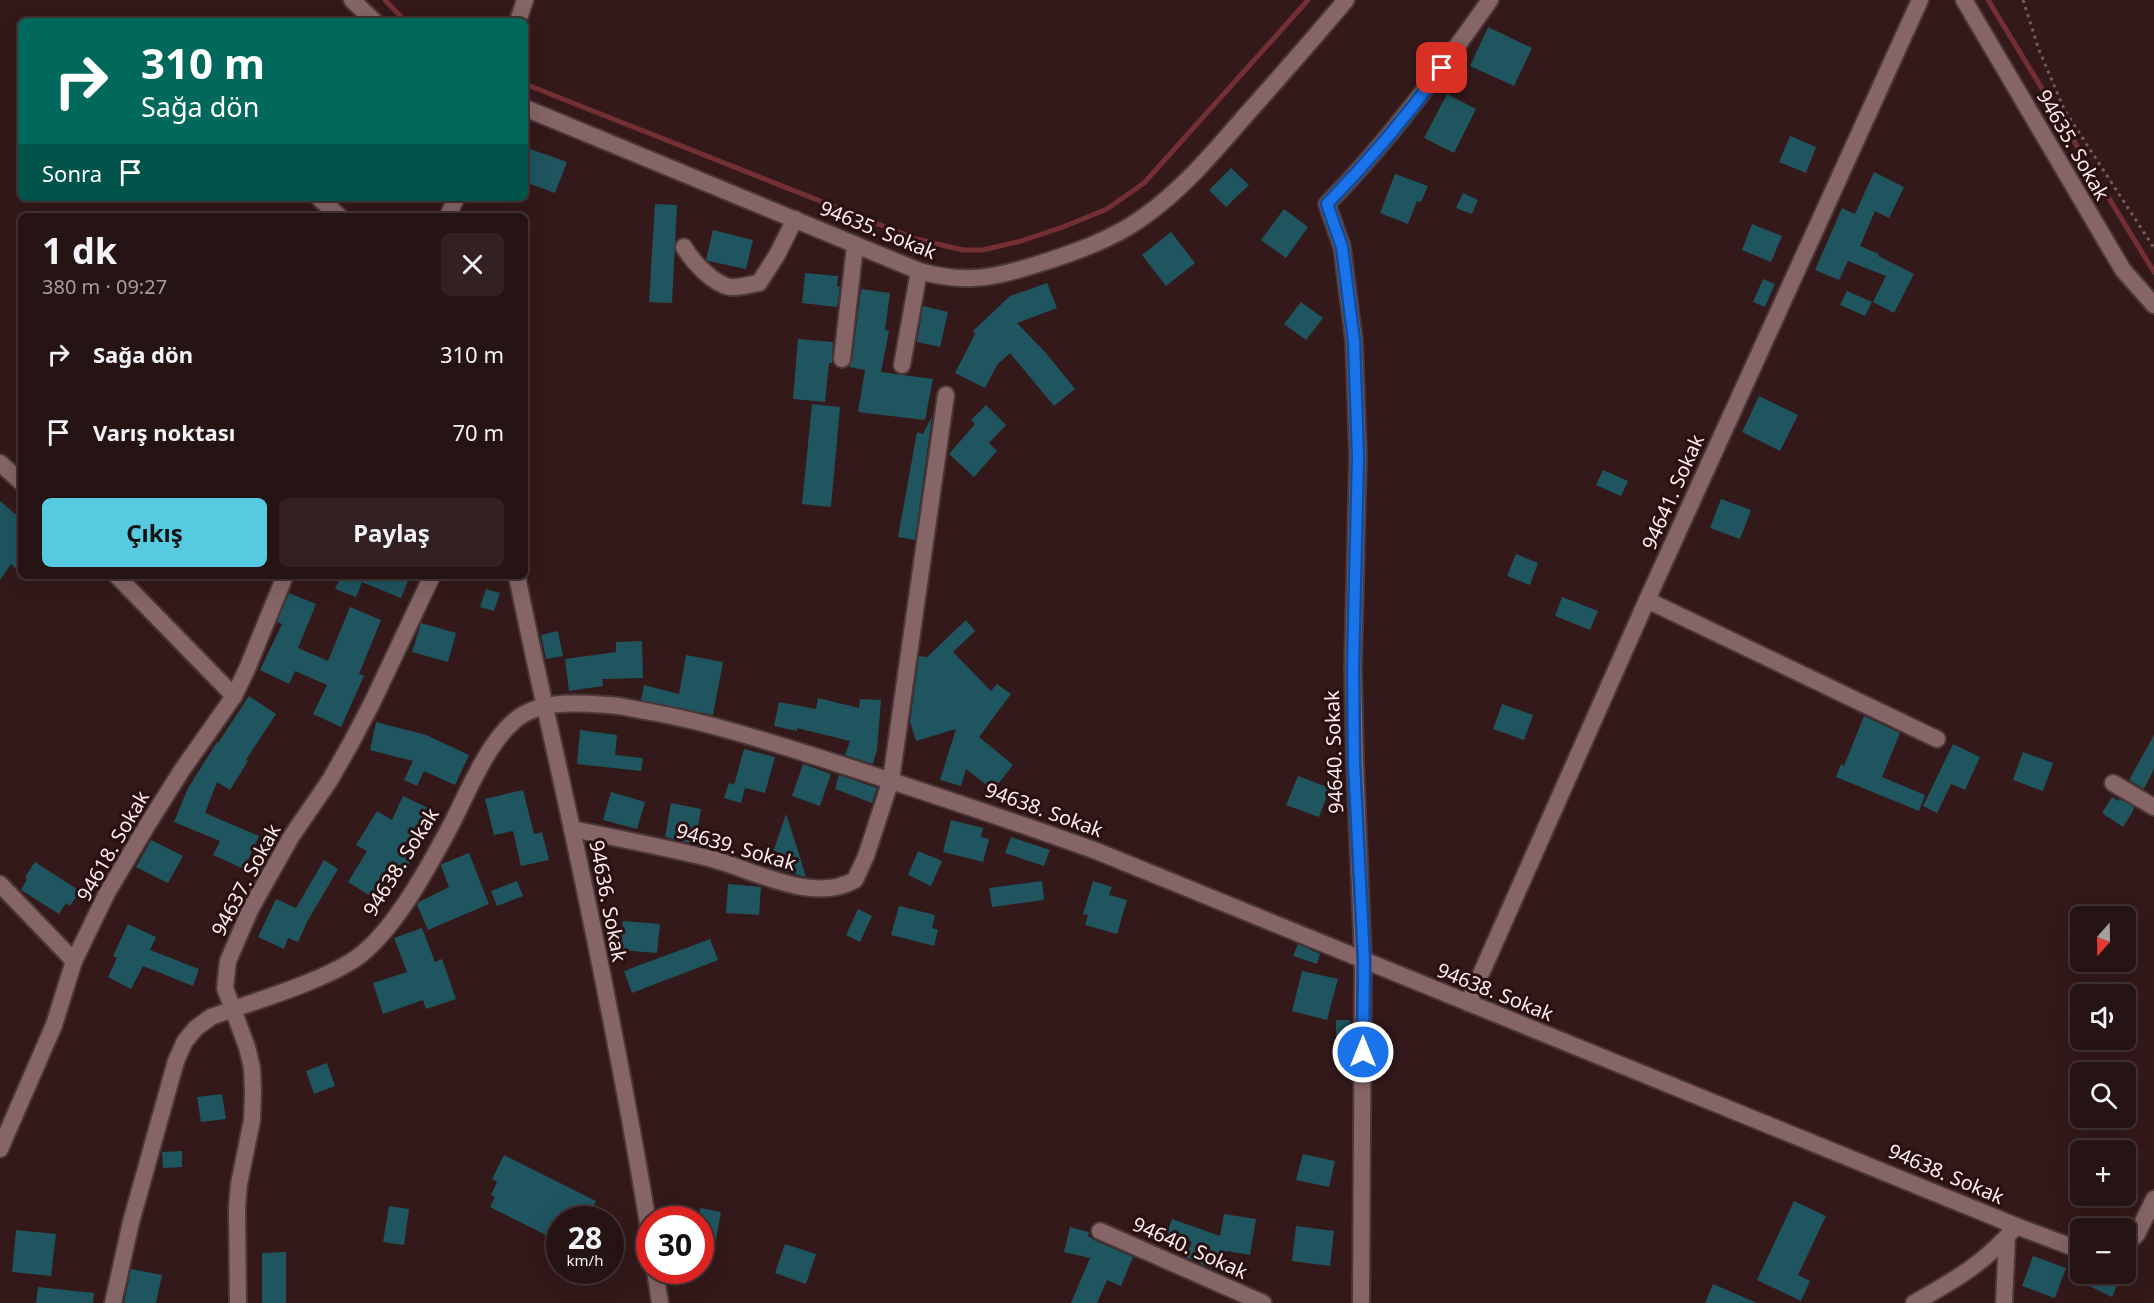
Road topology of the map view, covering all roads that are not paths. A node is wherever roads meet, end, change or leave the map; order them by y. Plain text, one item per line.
1 (352, 0) edge
2 (525, 0) edge
3 (1346, 0) edge
4 (1490, 0) edge
5 (1920, 0) edge
6 (1964, 0) edge
7 (371, 18) edge
8 (519, 18) edge
9 (528, 109) edge
10 (322, 201) edge
11 (336, 213) edge
12 (795, 219) junction
13 (855, 246) junction
14 (684, 247) dead end
15 (919, 271) junction
16 (2154, 305) edge
17 (842, 359) dead end
18 (902, 365) dead end
19 (946, 395) dead end
20 (0, 463) edge
21 (18, 479) edge
22 (120, 579) edge
23 (284, 579) edge
24 (431, 579) edge
25 (518, 579) edge
26 (1647, 600) junction
27 (234, 696) junction
28 (544, 706) junction
29 (1937, 739) dead end
30 (891, 780) junction
31 (2113, 783) dead end
32 (2154, 807) edge
33 (572, 829) junction
34 (0, 884) edge
35 (74, 961) junction
36 (1364, 961) junction
37 (1468, 1004) junction
38 (233, 1009) junction
39 (0, 1149) edge
40 (2154, 1199) edge
41 (645, 1206) edge
42 (1100, 1231) dead end
43 (2012, 1232) junction
44 (2136, 1234) edge
45 (2070, 1247) edge
46 (657, 1284) edge
47 (113, 1303) edge
48 (238, 1303) edge
49 (660, 1303) edge
50 (1263, 1303) edge
51 (1361, 1303) edge
52 (1914, 1303) edge
53 (2004, 1303) edge

1 - 7 street
2 - 8 street
3 - 15 street, 94635. Sokak
4 - 36 street, 94640. Sokak
5 - 26 street, 94641. Sokak
6 - 16 street, 94635. Sokak
9 - 12 street, 94635. Sokak
10 - 11 street
12 - 13 street, 94635. Sokak
12 - 14 street
13 - 15 street, 94635. Sokak
13 - 17 street
15 - 18 street
19 - 30 street
20 - 21 street
22 - 27 street
23 - 27 street, 94618. Sokak
24 - 38 street, 94637. Sokak
25 - 28 street, 94636. Sokak
26 - 29 street
26 - 37 street, 94641. Sokak
27 - 35 street, 94618. Sokak
28 - 30 street, 94638. Sokak
28 - 33 street, 94636. Sokak
28 - 38 street, 94638. Sokak
30 - 33 street, 94639. Sokak
30 - 36 street, 94638. Sokak
31 - 32 street
33 - 41 street, 94636. Sokak
34 - 35 street
35 - 39 street, 94618. Sokak
36 - 37 street, 94638. Sokak
36 - 51 street, 94640. Sokak
37 - 43 street, 94638. Sokak
38 - 47 street, 94638. Sokak
38 - 48 street, 94637. Sokak
40 - 44 street
42 - 50 street, 94640. Sokak
43 - 45 street, 94638. Sokak
43 - 52 street
43 - 53 street
46 - 49 street

